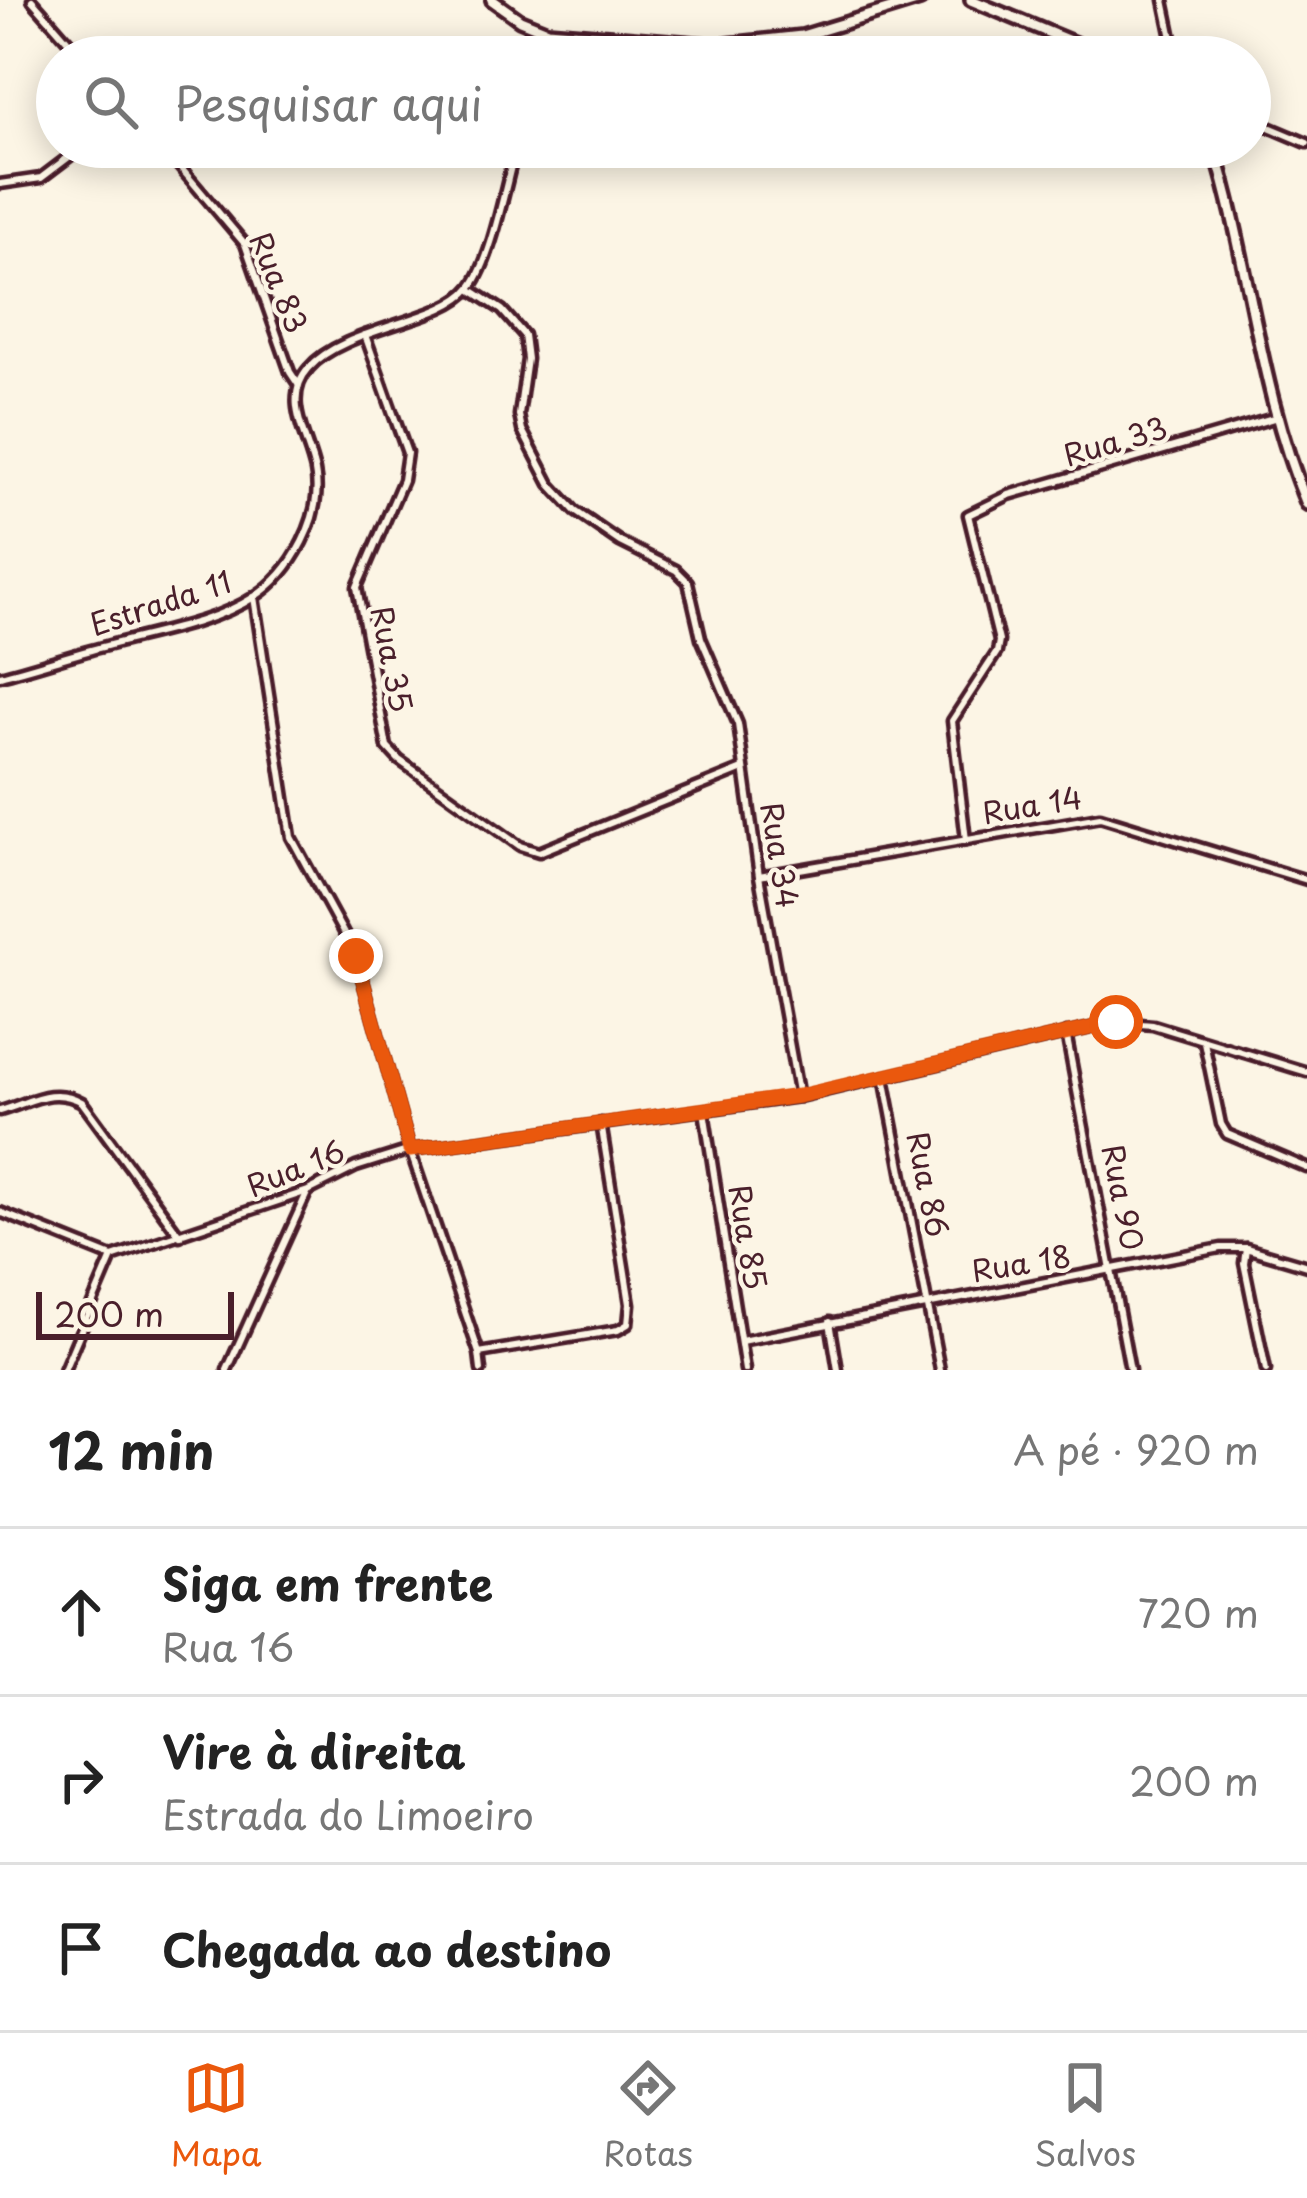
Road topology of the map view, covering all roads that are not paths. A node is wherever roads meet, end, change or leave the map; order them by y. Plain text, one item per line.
1 (32, 0) edge
2 (492, 0) edge
3 (920, 0) edge
4 (971, 0) edge
5 (1164, 0) edge
6 (547, 31) junction
7 (64, 36) edge
8 (546, 36) edge
9 (623, 36) edge
10 (802, 36) edge
11 (1058, 36) edge
12 (1172, 36) edge
13 (1271, 128) edge
14 (1307, 143) edge
15 (54, 168) edge
16 (181, 168) edge
17 (509, 168) edge
18 (1220, 168) edge
19 (0, 184) edge
20 (470, 289) junction
21 (365, 335) junction
22 (298, 384) junction
23 (1277, 417) junction
24 (1307, 504) edge
25 (254, 597) junction
26 (0, 676) edge
27 (743, 769) junction
28 (966, 840) junction
29 (759, 876) junction
30 (1307, 880) edge
31 (1066, 1033) junction
32 (1203, 1040) junction
33 (1307, 1072) edge
34 (884, 1077) junction
35 (799, 1096) junction
36 (704, 1111) junction
37 (0, 1112) edge
38 (602, 1124) junction
39 (410, 1150) junction
40 (1307, 1168) edge
41 (308, 1191) junction
42 (0, 1212) edge
43 (180, 1237) junction
44 (1246, 1248) junction
45 (112, 1257) junction
46 (1307, 1266) edge
47 (1114, 1271) junction
48 (926, 1302) junction
49 (830, 1322) junction
50 (741, 1341) junction
51 (479, 1353) junction
52 (64, 1370) edge
53 (227, 1370) edge
54 (482, 1370) edge
55 (745, 1370) edge
56 (838, 1370) edge
57 (940, 1370) edge
58 (1130, 1370) edge
59 (1266, 1370) edge

1 - 7 street
2 - 6 main road
3 - 10 main road
4 - 11 main road
5 - 12 street
6 - 8 street
6 - 9 main road
13 - 14 street
15 - 19 street
16 - 22 street, Rua 83
17 - 20 street
18 - 23 main road
20 - 21 street
20 - 27 street, Rua 34
21 - 22 street
21 - 27 street, Rua 35
22 - 25 street, Estrada 11
23 - 24 main road
23 - 28 street, Rua 33
25 - 26 street, Estrada 11
25 - 39 street
27 - 29 street, Rua 34
28 - 29 street, Rua 14
28 - 30 street, Rua 14
29 - 35 street, Rua 34
31 - 32 street, Rua 16
31 - 34 street, Rua 16
31 - 47 street, Rua 90
32 - 33 street, Rua 16
32 - 40 street
34 - 35 street, Rua 16
34 - 48 street, Rua 86
35 - 36 street, Rua 16
36 - 38 street, Rua 16
36 - 50 street, Rua 85
37 - 43 street
38 - 39 street, Rua 16
38 - 51 street
39 - 41 street, Rua 16
39 - 51 street
41 - 43 street, Rua 16
41 - 53 street
42 - 45 street
43 - 45 street, Rua 16
44 - 46 street, Rua 18
44 - 47 street, Rua 18
44 - 59 street
45 - 52 street
47 - 48 street, Rua 18
47 - 58 street, Rua 90
48 - 49 street, Rua 18
48 - 57 street, Rua 86
49 - 50 street, Rua 18
49 - 56 street
50 - 55 street, Rua 85
51 - 54 street

